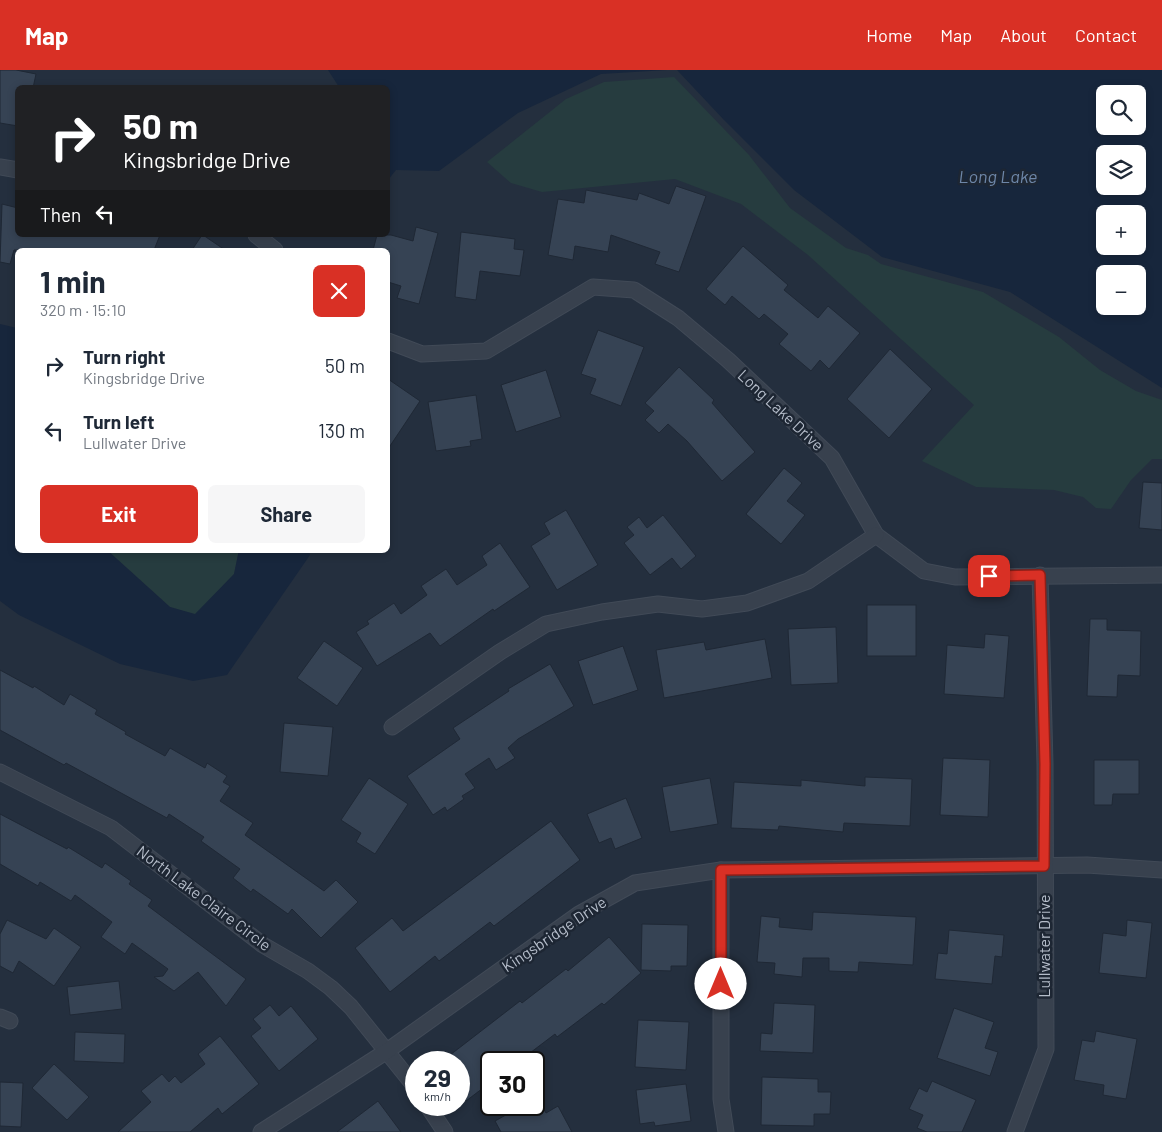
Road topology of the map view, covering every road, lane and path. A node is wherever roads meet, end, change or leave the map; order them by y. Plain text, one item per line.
1 (0, 168) edge
2 (15, 170) edge
3 (259, 237) edge
4 (272, 248) edge
5 (390, 342) edge
6 (876, 535) junction
7 (1040, 575) junction
8 (1162, 575) edge
9 (392, 727) dead end
10 (0, 772) edge
11 (1044, 866) junction
12 (721, 870) junction
13 (1162, 870) edge
14 (387, 1051) junction
15 (405, 1074) edge
16 (434, 1116) edge
17 (1020, 1131) edge
18 (261, 1132) edge
19 (445, 1132) edge
20 (726, 1132) edge

1 - 2 street
3 - 4 street
5 - 6 street, Long Lake Drive
6 - 7 street, Long Lake Drive
6 - 9 street
7 - 8 street, Long Lake Drive
7 - 11 street, Lullwater Drive
10 - 14 street, North Lake Claire Circle
11 - 12 street, Kingsbridge Drive
11 - 13 street, Kingsbridge Drive
11 - 17 street, Lullwater Drive
12 - 14 street, Kingsbridge Drive
12 - 20 street
14 - 15 street, North Lake Claire Circle
14 - 18 street, Kingsbridge Drive
16 - 19 street

